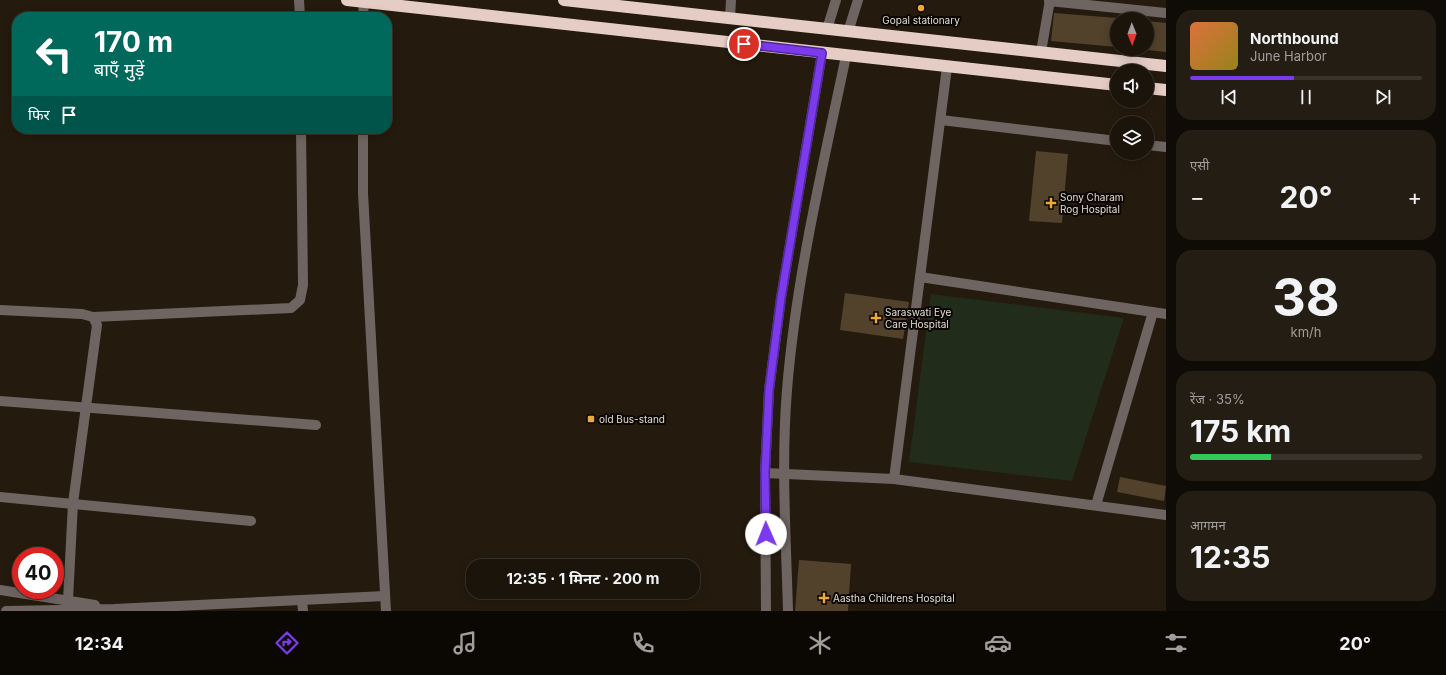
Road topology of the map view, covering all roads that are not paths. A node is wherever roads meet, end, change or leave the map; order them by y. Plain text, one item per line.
1 (299, 0) edge
2 (347, 0) edge
3 (564, 0) edge
4 (731, 0) edge
5 (836, 0) edge
6 (858, 0) edge
7 (364, 1) edge
8 (1049, 1) edge
9 (300, 12) edge
10 (363, 12) edge
11 (1166, 13) edge
12 (730, 18) junction
13 (827, 29) junction
14 (848, 32) junction
15 (1041, 52) junction
16 (822, 53) junction
17 (846, 56) junction
18 (1166, 66) edge
19 (948, 67) junction
20 (1110, 84) edge
21 (1154, 89) edge
22 (1166, 90) edge
23 (940, 120) junction
24 (301, 134) edge
25 (363, 134) edge
26 (1110, 140) edge
27 (1154, 146) edge
28 (1166, 147) edge
29 (920, 277) junction
30 (0, 310) edge
31 (1153, 312) junction
32 (1166, 314) edge
33 (93, 317) junction
34 (0, 401) edge
35 (84, 408) junction
36 (316, 425) dead end
37 (765, 473) junction
38 (785, 474) junction
39 (894, 479) junction
40 (0, 497) edge
41 (73, 503) junction
42 (1096, 505) junction
43 (1166, 515) edge
44 (251, 521) dead end
45 (0, 590) edge
46 (385, 596) junction
47 (68, 600) junction
48 (302, 600) junction
49 (114, 609) junction
50 (166, 609) edge
51 (42, 610) edge
52 (6, 611) edge
53 (303, 611) edge
54 (386, 611) edge
55 (766, 611) edge
56 (788, 611) edge

1 - 9 street
2 - 7 highway
3 - 12 highway
4 - 12 street
5 - 13 street
6 - 14 street
7 - 10 street
7 - 16 highway
8 - 11 street
8 - 15 street
12 - 13 highway
13 - 14 highway
14 - 15 highway
15 - 18 highway
16 - 17 highway
16 - 37 street
17 - 19 highway
17 - 38 street
19 - 20 highway
19 - 23 street
21 - 22 highway
23 - 26 street
23 - 29 street
24 - 33 street
25 - 46 street
27 - 28 street
29 - 31 street
29 - 39 street
30 - 33 street
31 - 32 street
31 - 42 street
33 - 35 street
34 - 35 street
35 - 36 street
35 - 41 street
37 - 38 street
37 - 55 street
38 - 39 street
38 - 56 street
39 - 42 street
40 - 41 street
41 - 44 street
41 - 47 street
42 - 43 street
45 - 47 street
46 - 48 street
46 - 54 street
47 - 49 street
48 - 50 street
48 - 53 street
49 - 50 street
49 - 51 street
51 - 52 street

